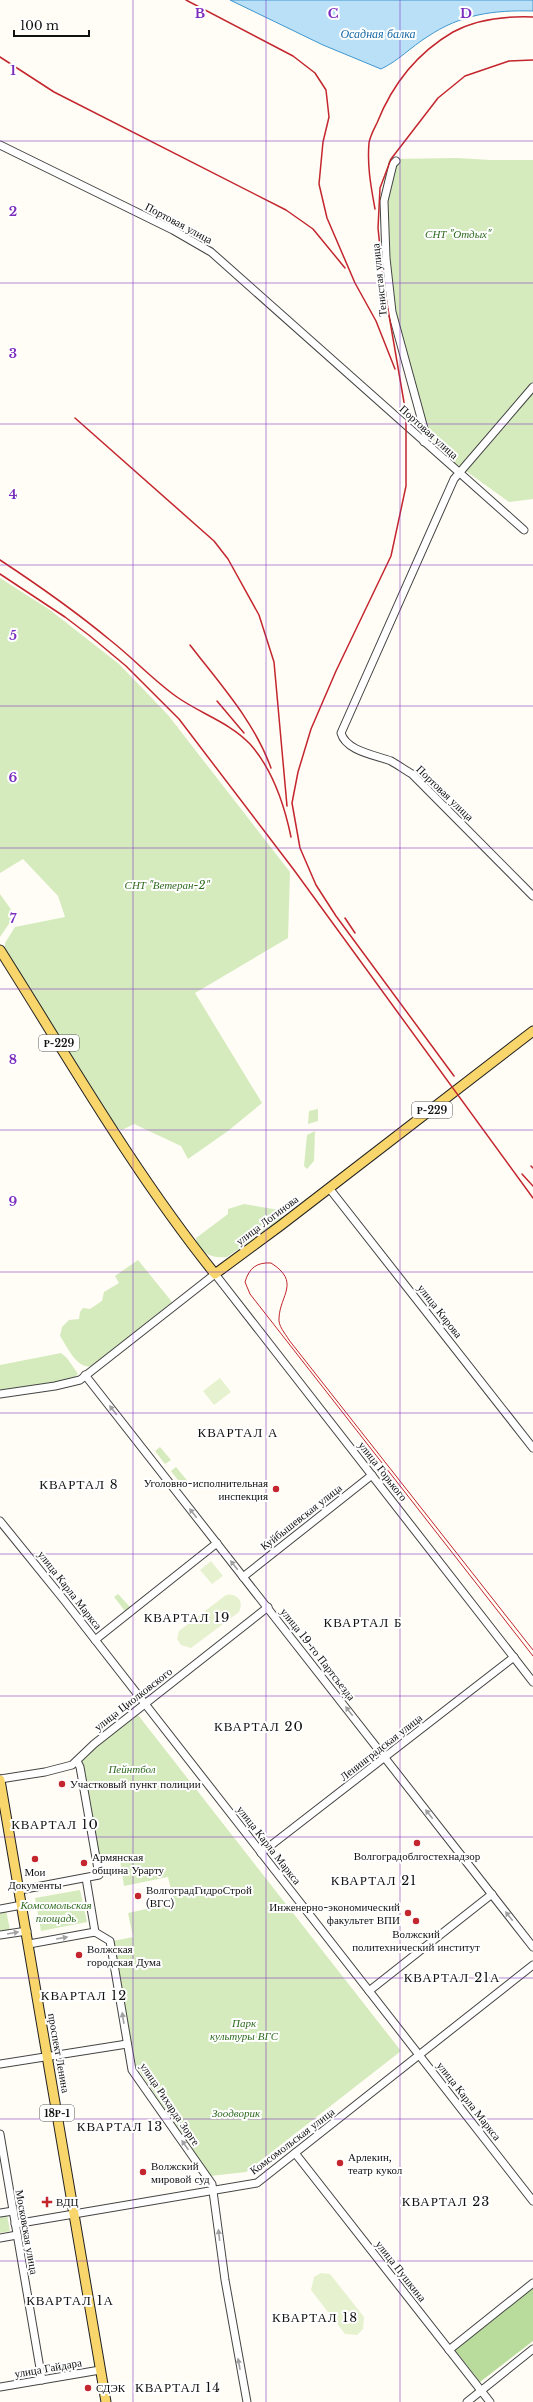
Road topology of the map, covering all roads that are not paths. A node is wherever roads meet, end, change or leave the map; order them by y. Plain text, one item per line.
1 (0, 145) edge
2 (396, 161) dead end
3 (533, 387) edge
4 (424, 442) junction
5 (458, 473) junction
6 (524, 530) dead end
7 (533, 896) edge
8 (0, 950) edge
9 (533, 1031) edge
10 (330, 1188) junction
11 (215, 1274) junction
12 (86, 1375) junction
13 (0, 1394) edge
14 (533, 1448) edge
15 (372, 1475) junction
16 (1, 1523) edge
17 (217, 1543) junction
18 (244, 1577) junction
19 (268, 1607) junction
20 (95, 1640) junction
21 (514, 1657) junction
22 (533, 1682) edge
23 (145, 1704) junction
24 (385, 1757) junction
25 (77, 1761) junction
26 (0, 1779) edge
27 (261, 1853) junction
28 (86, 1878) junction
29 (20, 1890) junction
30 (492, 1894) junction
31 (22, 1905) junction
32 (0, 1909) edge
33 (27, 1930) junction
34 (95, 1932) junction
35 (0, 1935) edge
36 (29, 1944) junction
37 (533, 1947) edge
38 (533, 1965) edge
39 (369, 1991) junction
40 (127, 2044) junction
41 (47, 2056) junction
42 (420, 2056) junction
43 (0, 2064) edge
44 (0, 2134) edge
45 (296, 2153) junction
46 (213, 2190) junction
47 (533, 2201) edge
48 (13, 2211) junction
49 (0, 2213) edge
50 (75, 2213) junction
51 (15, 2224) junction
52 (17, 2235) junction
53 (0, 2238) edge
54 (533, 2283) edge
55 (533, 2349) edge
56 (449, 2350) junction
57 (100, 2370) junction
58 (42, 2380) junction
59 (0, 2387) edge
60 (481, 2391) junction
61 (106, 2402) edge
62 (247, 2402) edge
63 (467, 2402) edge
64 (490, 2402) edge

1 - 4 street, Портовая улица
2 - 4 street, Тенистая улица
3 - 5 street
4 - 5 street, Портовая улица
5 - 6 street
5 - 7 street, Портовая улица
8 - 11 main road, Р-229
9 - 10 main road, улица Логинова / Р-229
10 - 11 main road, улица Логинова / Р-229
10 - 14 street, улица Кирова
11 - 12 street, улица Логинова
11 - 15 street, улица Горького
12 - 13 street, улица Логинова
17 -> 12 street, улица 19-го Партсъезда
15 - 18 street, Куйбышевская улица
15 - 21 street, улица Горького
16 - 20 street, улица Карла Маркса
18 -> 17 street, улица 19-го Партсъезда
17 - 20 street
18 - 19 street, улица 19-го Партсъезда
19 - 23 street, улица Циолковского
24 -> 19 street, улица 19-го Партсъезда
20 - 23 street, улица Карла Маркса
21 - 22 street, улица Горького
21 - 24 street, Ленинградская улица
23 - 25 street, улица Циолковского
23 - 27 street, улица Карла Маркса
24 - 27 street, Ленинградская улица
30 -> 24 street, улица 19-го Партсъезда
25 - 26 street, улица Циолковского
25 - 28 street
26 - 29 main road, проспект Ленина / 18Р-1
27 - 39 street, улица Карла Маркса
28 - 29 street
28 - 34 street
29 - 31 main road, проспект Ленина / 18Р-1
37 -> 30 street, улица 19-го Партсъезда
30 - 39 street
31 - 32 street
31 - 33 main road, проспект Ленина / 18Р-1
35 -> 33 street
33 - 36 main road, проспект Ленина / 18Р-1
36 -> 34 street
40 -> 34 street, улица Рихарда Зорге
36 - 41 main road, проспект Ленина / 18Р-1
38 - 42 street, Комсомольская улица
39 - 42 street, улица Карла Маркса
40 - 41 street
46 -> 40 street, улица Рихарда Зорге
41 - 43 street
41 - 50 main road, проспект Ленина / 18Р-1
42 - 45 street, Комсомольская улица
42 - 47 street, улица Карла Маркса
44 - 48 street, Московская улица
45 - 46 street, Комсомольская улица
45 - 56 street, улица Пушкина
46 - 50 street, Комсомольская улица
62 -> 46 street, улица Рихарда Зорге
48 - 49 street
48 - 51 street, Московская улица
50 - 51 street, Комсомольская улица
50 - 57 main road, проспект Ленина / 18Р-1
51 - 52 street, Московская улица
52 - 53 street
52 - 58 street, Московская улица
54 - 56 street
55 - 60 street
56 - 60 street, улица Пушкина
57 - 58 street, улица Гайдара
57 - 61 main road, проспект Ленина / 18Р-1
58 - 59 street, улица Гайдара
60 - 63 street
60 - 64 street, улица Пушкина

